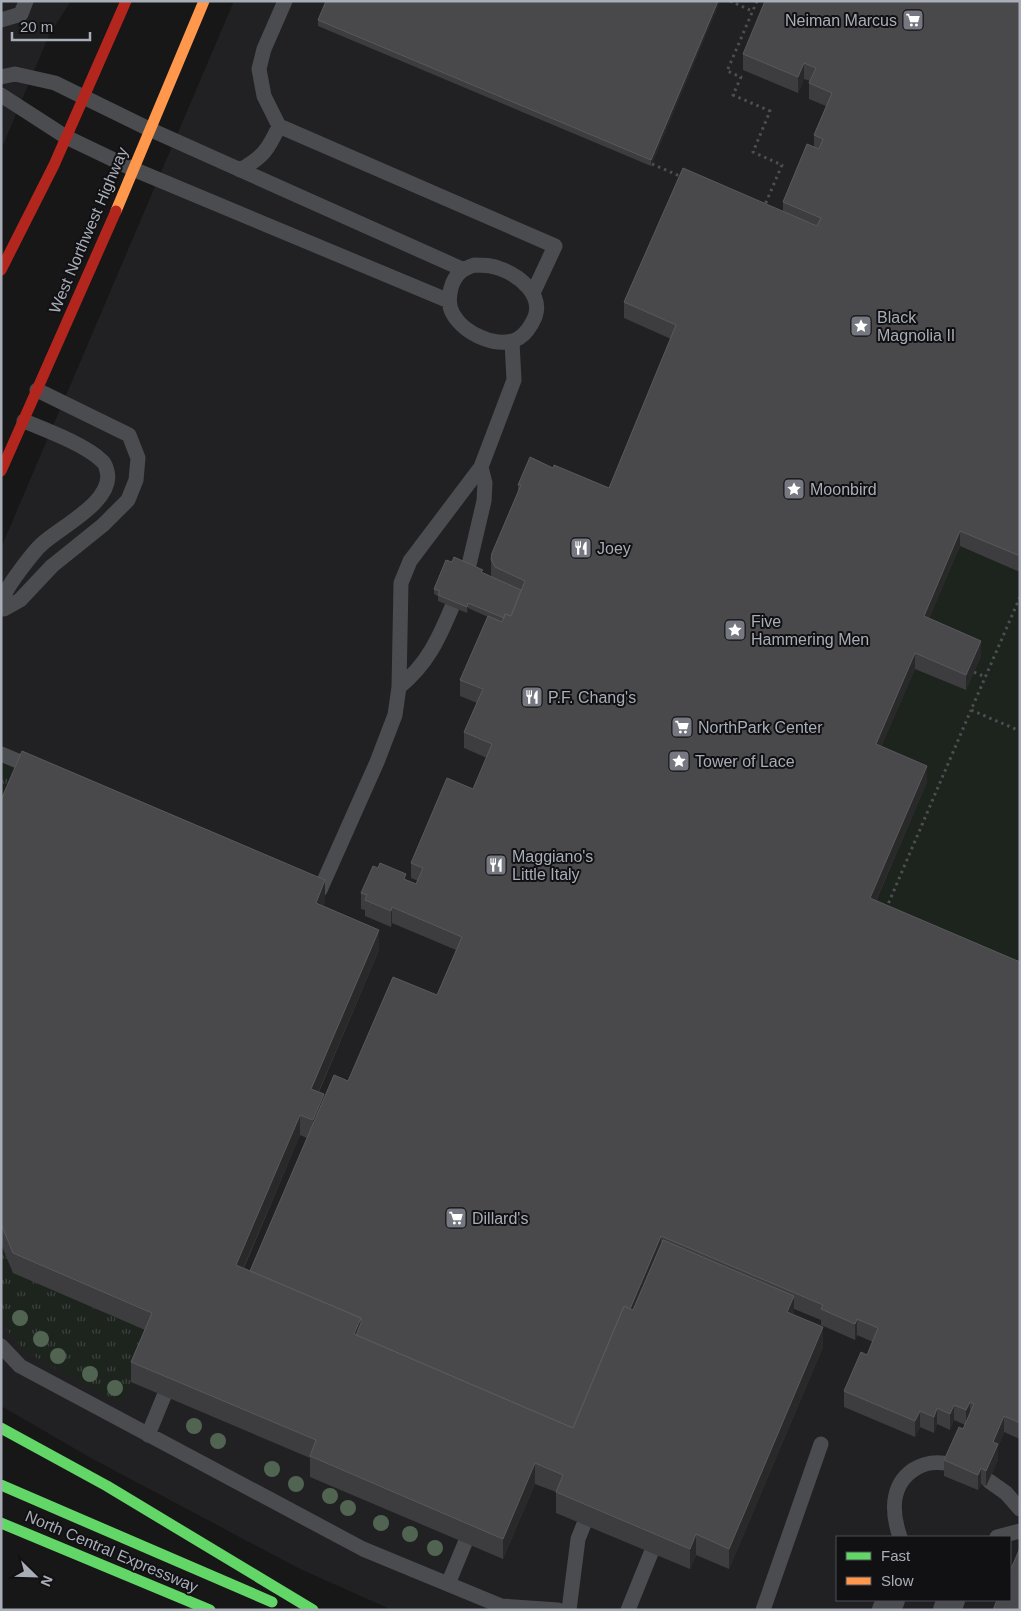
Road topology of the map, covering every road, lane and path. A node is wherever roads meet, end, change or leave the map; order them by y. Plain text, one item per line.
1 (26, 1) edge
2 (126, 1) edge
3 (204, 1) edge
4 (284, 1) edge
5 (730, 1) edge
6 (757, 1) edge
7 (752, 12) junction
8 (1, 20) edge
9 (1, 78) edge
10 (1, 95) edge
11 (84, 97) junction
12 (279, 126) junction
13 (149, 129) junction
14 (66, 137) junction
15 (652, 164) edge
16 (133, 169) junction
17 (240, 170) junction
18 (686, 179) edge
19 (762, 212) edge
20 (462, 269) junction
21 (1, 270) edge
22 (533, 293) junction
23 (449, 301) junction
24 (512, 342) junction
25 (37, 390) junction
26 (24, 421) junction
27 (481, 467) junction
28 (1, 471) edge
29 (468, 569) edge
30 (1020, 596) edge
31 (452, 607) edge
32 (3, 614) edge
33 (974, 672) edge
34 (985, 677) junction
35 (400, 687) junction
36 (971, 710) junction
37 (1020, 731) edge
38 (1, 754) edge
39 (53, 776) edge
40 (302, 883) edge
41 (886, 910) edge
42 (1, 1346) edge
43 (164, 1396) edge
44 (1, 1428) edge
45 (148, 1435) junction
46 (821, 1444) dead end
47 (950, 1464) edge
48 (988, 1481) edge
49 (1, 1485) edge
50 (1020, 1508) edge
51 (1, 1522) edge
52 (584, 1524) edge
53 (1020, 1531) edge
54 (900, 1536) edge
55 (1001, 1536) edge
56 (465, 1543) edge
57 (651, 1553) edge
58 (448, 1584) junction
59 (280, 1606) dead end
60 (210, 1610) edge
61 (313, 1610) edge
62 (558, 1610) edge
63 (569, 1610) edge
64 (628, 1610) edge
65 (763, 1610) edge

1 - 8 lane
2 - 11 main road
3 - 13 main road, West Northwest Highway
4 - 12 lane
5 - 7 path
6 - 7 path
7 - 19 path
9 - 11 lane
10 - 14 lane
11 - 13 lane
11 - 14 main road
12 - 17 lane
12 - 22 lane
13 - 16 main road, West Northwest Highway
13 - 17 lane
14 - 16 lane
14 - 21 main road
15 - 18 path
16 - 23 lane
16 - 25 main road, West Northwest Highway
17 - 20 lane
20 - 22 lane
20 - 23 lane
22 - 24 lane
23 - 24 lane
24 - 27 lane
25 - 26 main road, West Northwest Highway
25 - 32 lane
26 - 28 main road, West Northwest Highway
26 - 32 lane
27 - 29 lane
27 - 35 lane
30 - 34 path
31 - 35 lane
33 - 34 path
34 - 36 path
35 - 40 lane
36 - 37 path
36 - 41 path
38 - 39 lane
42 - 45 lane
43 - 45 lane
44 - 61 main road
45 - 58 lane
46 - 65 lane
47 - 54 lane
48 - 50 lane
49 - 59 main road
51 - 60 main road, North Central Expressway
52 - 63 lane
53 - 55 lane
56 - 58 lane
57 - 64 lane
58 - 62 lane

